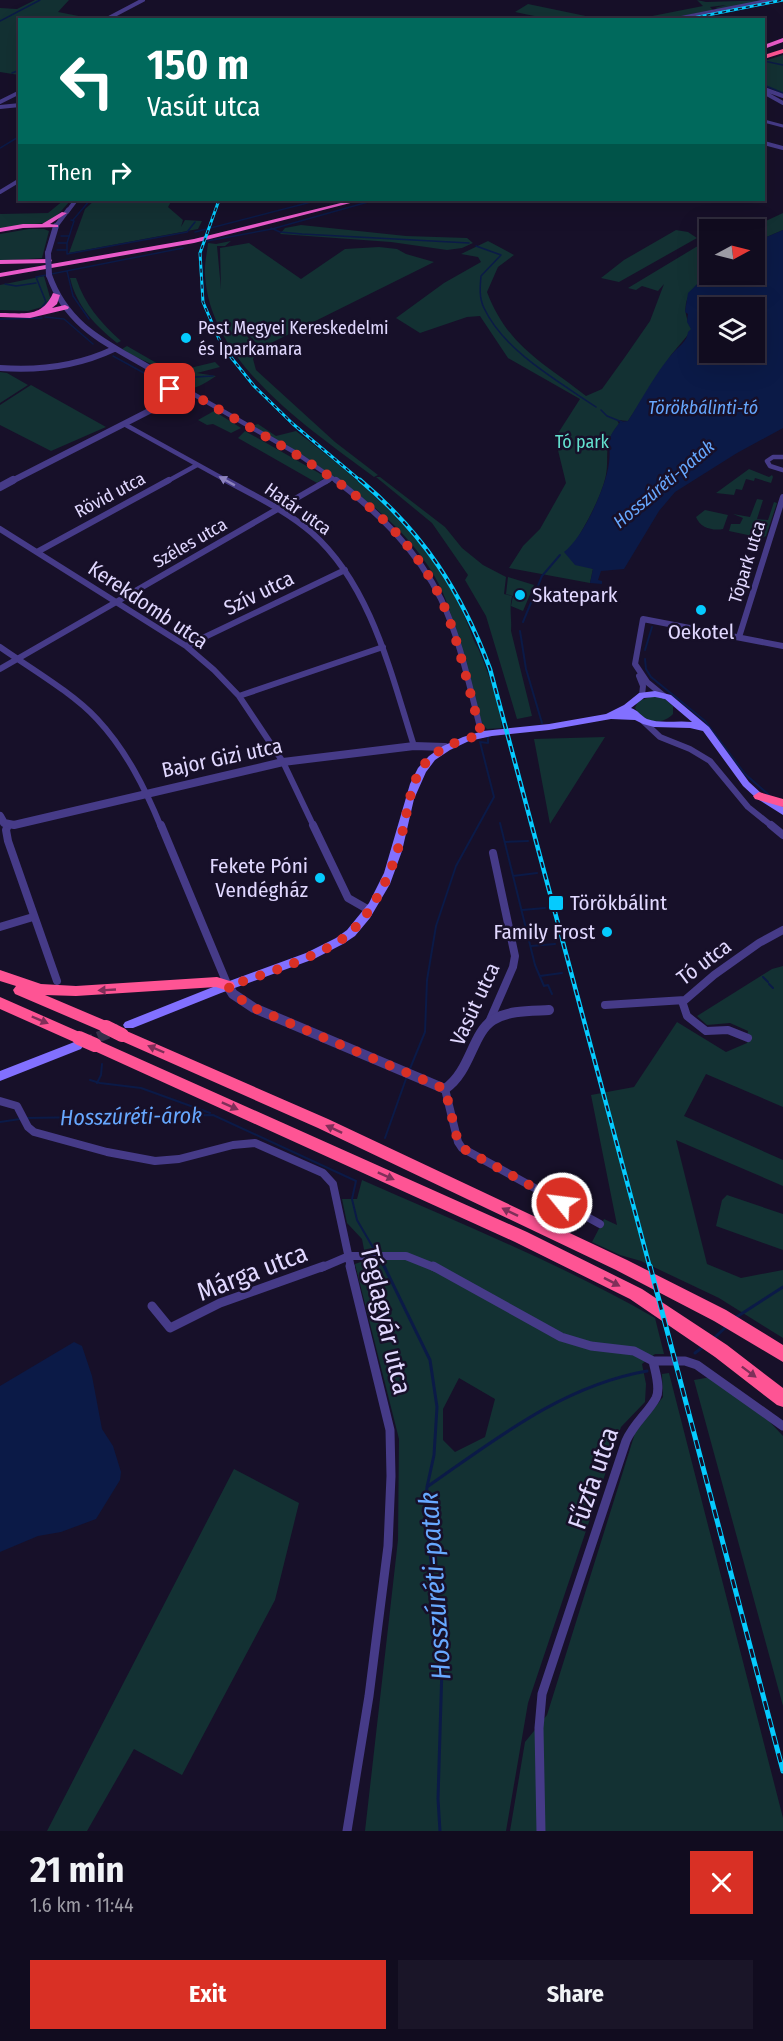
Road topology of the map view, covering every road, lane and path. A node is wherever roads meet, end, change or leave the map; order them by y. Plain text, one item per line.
1 (143, 0) edge
2 (772, 0) edge
3 (109, 18) edge
4 (681, 18) edge
5 (783, 43) edge
6 (765, 48) edge
7 (783, 51) edge
8 (765, 57) edge
9 (765, 92) edge
10 (18, 93) edge
11 (765, 93) edge
12 (783, 96) edge
13 (783, 103) edge
14 (0, 105) edge
15 (18, 105) edge
16 (765, 122) edge
17 (783, 126) edge
18 (765, 143) edge
19 (783, 148) edge
20 (18, 181) edge
21 (12, 185) junction
22 (0, 187) edge
23 (0, 192) edge
24 (75, 201) edge
25 (335, 201) edge
26 (355, 201) edge
27 (64, 213) junction
28 (42, 226) junction
29 (56, 226) junction
30 (0, 231) edge
31 (53, 234) junction
32 (118, 256) junction
33 (64, 260) junction
34 (0, 262) edge
35 (0, 270) edge
36 (0, 275) edge
37 (0, 284) edge
38 (56, 295) junction
39 (65, 308) junction
40 (48, 311) junction
41 (0, 314) edge
42 (72, 316) junction
43 (98, 338) junction
44 (114, 348) junction
45 (100, 354) junction
46 (124, 354) junction
47 (0, 368) edge
48 (170, 389) junction
49 (124, 424) junction
50 (783, 457) edge
51 (197, 465) junction
52 (783, 470) edge
53 (332, 478) junction
54 (0, 488) edge
55 (783, 497) edge
56 (278, 509) junction
57 (0, 528) edge
58 (37, 552) junction
59 (345, 570) junction
60 (117, 602) junction
61 (739, 637) junction
62 (0, 646) edge
63 (186, 646) junction
64 (783, 646) edge
65 (383, 647) junction
66 (18, 659) junction
67 (0, 669) edge
68 (637, 671) junction
69 (642, 695) junction
70 (239, 696) junction
71 (664, 696) junction
72 (633, 702) junction
73 (677, 705) junction
74 (606, 716) junction
75 (640, 719) junction
76 (670, 722) junction
77 (482, 735) junction
78 (666, 740) junction
79 (716, 744) junction
80 (414, 746) junction
81 (446, 747) junction
82 (282, 762) junction
83 (147, 793) junction
84 (759, 796) joint
85 (782, 809) edge
86 (2, 820) edge
87 (783, 835) edge
88 (493, 854) dead end
89 (369, 910) junction
90 (33, 917) junction
91 (0, 927) edge
92 (783, 930) edge
93 (0, 975) edge
94 (57, 981) dead end
95 (0, 982) edge
96 (228, 986) junction
97 (681, 1001) junction
98 (0, 1003) edge
99 (605, 1005) dead end
100 (549, 1010) dead end
101 (489, 1022) junction
102 (125, 1030) junction
103 (748, 1038) dead end
104 (78, 1042) junction
105 (0, 1076) edge
106 (445, 1089) junction
107 (0, 1101) edge
108 (600, 1224) dead end
109 (349, 1256) junction
110 (152, 1306) dead end
111 (783, 1354) edge
112 (653, 1361) junction
113 (783, 1399) edge
114 (783, 1426) edge
115 (347, 1831) edge
116 (541, 1831) edge

1 - 3 street
2 - 4 street
5 - 6 highway
5 - 6 highway
7 - 8 highway
9 - 12 street
10 - 14 street
11 - 13 street
14 - 15 street
16 - 17 street
18 - 19 street
20 - 21 street
21 - 22 street
21 - 23 street
24 - 27 street
25 - 33 highway
26 - 32 highway
27 - 28 highway
27 - 29 street
28 - 29 highway
28 - 30 highway
28 - 31 highway
29 - 31 street
31 - 38 street, bridge
32 - 36 highway
32 - 37 highway
33 - 34 highway
33 - 35 highway
38 - 39 street
38 - 40 highway
39 - 40 highway
39 - 42 street
40 - 41 highway
40 - 42 highway
42 - 43 street
43 - 44 street
43 - 45 street
44 - 45 street
44 - 46 street
45 - 46 street
45 - 47 street
46 - 48 street
48 - 49 street
48 - 53 street
49 - 51 street, Határ utca
49 - 54 street
50 - 52 street
56 -> 51 street, Határ utca
51 - 58 street, Rövid utca
53 - 56 street, Széles utca
53 - 77 street
55 - 61 street, Tópark utca
56 - 59 street, Határ utca
56 - 60 street, Széles utca
57 - 58 street, Kerekdomb utca
58 - 60 street, Kerekdomb utca
59 - 63 street, Szív utca
59 - 65 street, Határ utca
60 - 63 street, Kerekdomb utca
60 - 66 street, Széles utca
61 - 64 street, Tópark utca
61 - 68 street, Tópark utca
62 - 66 street
63 - 70 street, Kerekdomb utca
65 - 70 street
65 - 80 street, Határ utca
66 - 67 street, Széles utca
66 - 83 street
68 - 69 street
68 - 71 street
69 - 71 main road
69 - 72 main road
70 - 82 street, Kerekdomb utca
71 - 73 main road
72 - 74 main road
72 - 75 main road
73 - 76 main road
73 - 79 main road
74 - 75 main road
74 - 77 main road
75 - 76 main road
75 - 78 street
76 - 78 street
76 - 79 main road
77 - 81 main road
78 - 87 street
79 - 84 main road
80 - 81 street, Bajor Gizi utca
80 - 82 street, Bajor Gizi utca
81 - 89 main road
82 - 83 street, Bajor Gizi utca
82 - 89 street, Kerekdomb utca
83 - 86 street, Bajor Gizi utca
83 - 96 street
84 - 85 highway
86 - 90 street
88 - 101 street, Vasút utca
89 - 96 main road
90 - 91 street
90 - 94 street
92 - 97 street, Tó utca
96 -> 93 highway
95 - 102 highway, bridge
96 - 102 main road
96 - 106 street
97 - 99 street, Tó utca
97 - 103 street
98 -> 104 highway
100 - 101 street
101 - 106 street, Vasút utca
111 -> 102 highway
104 - 105 main road
104 -> 113 highway, bridge
106 - 108 street
107 - 109 street, Téglagyár utca
109 - 110 street, Márga utca
109 - 112 street
109 - 115 street, Téglagyár utca
112 - 114 street
112 - 116 street, Fűzfa utca

